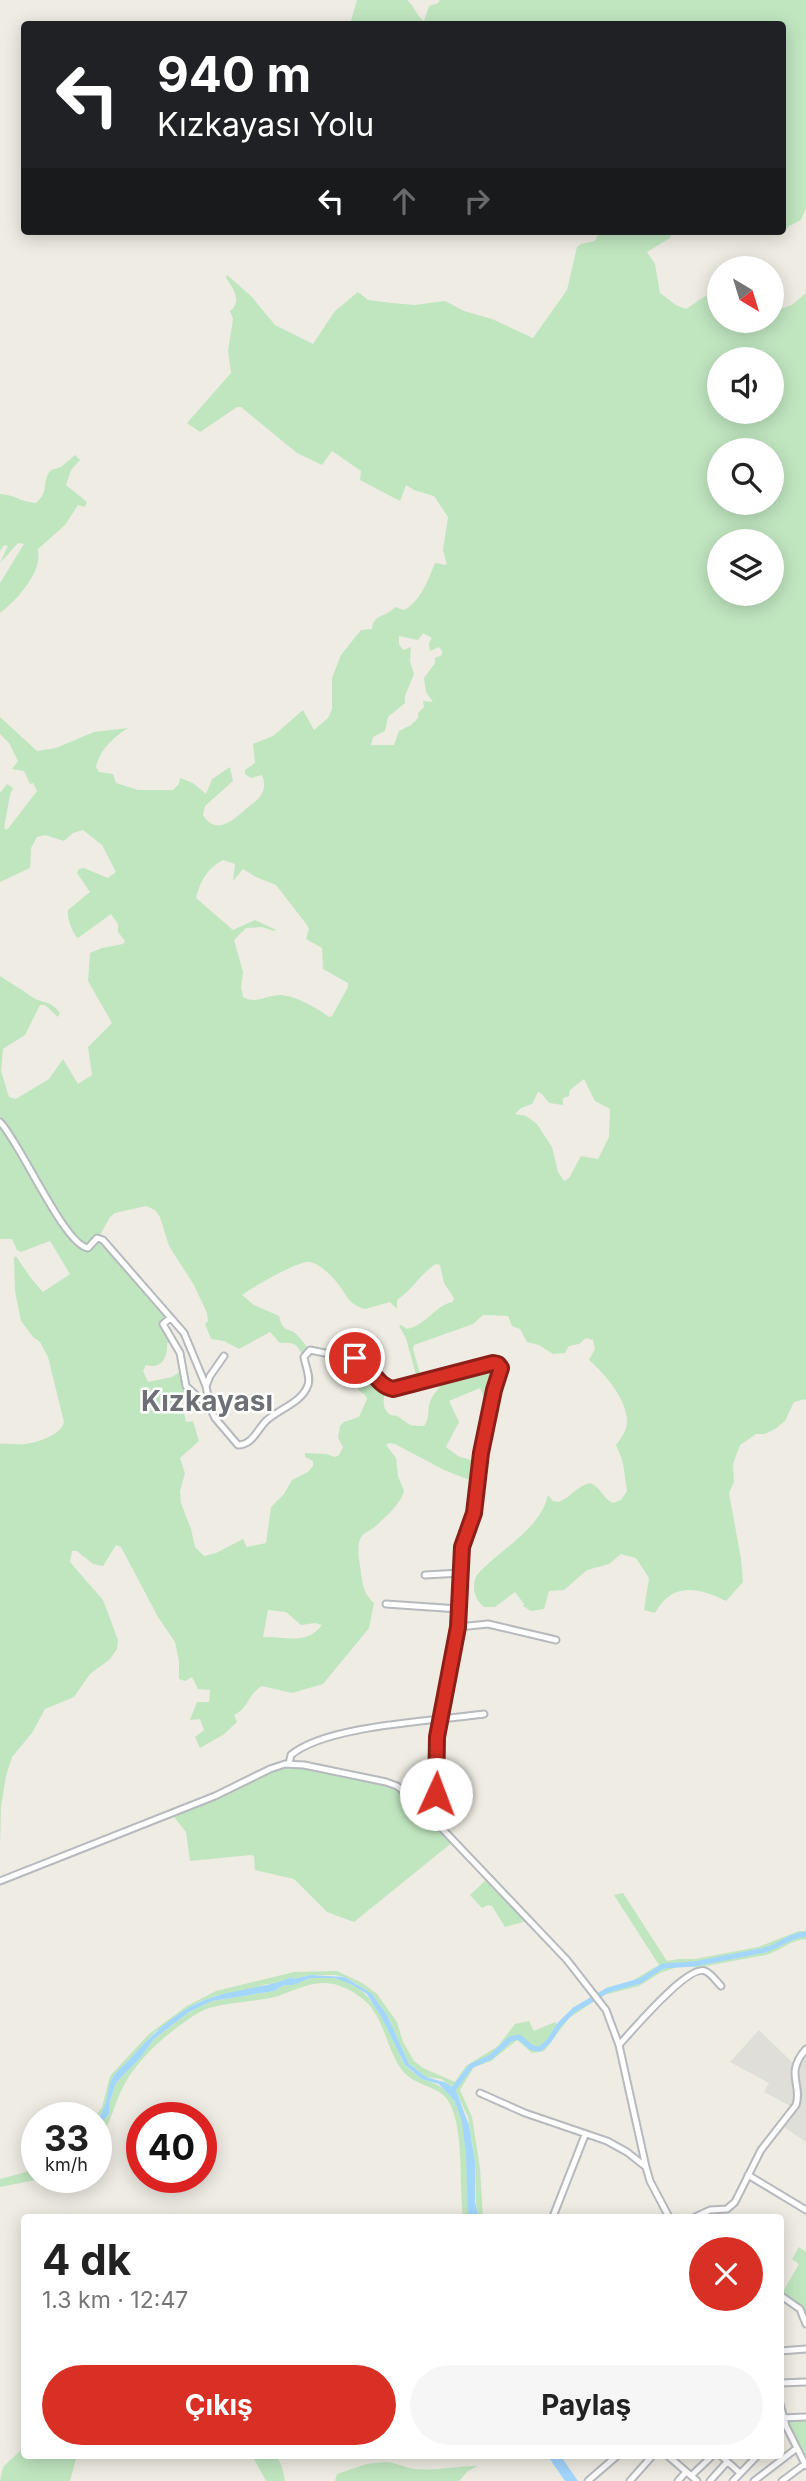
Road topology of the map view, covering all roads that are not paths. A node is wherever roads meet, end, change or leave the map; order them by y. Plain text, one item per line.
1 (0, 1122) edge
2 (170, 1318) junction
3 (224, 1356) dead end
4 (206, 1386) junction
5 (210, 1408) junction
6 (461, 1573) junction
7 (425, 1575) dead end
8 (386, 1604) dead end
9 (459, 1609) junction
10 (458, 1627) junction
11 (556, 1640) dead end
12 (484, 1714) dead end
13 (439, 1721) junction
14 (289, 1763) junction
15 (431, 1816) junction
16 (0, 1881) edge
17 (721, 1986) dead end
18 (619, 2045) junction
19 (806, 2049) edge
20 (481, 2093) dead end
21 (586, 2135) junction
22 (646, 2167) junction
23 (748, 2175) junction
24 (806, 2210) edge
25 (554, 2214) dead end
26 (667, 2214) edge
27 (701, 2214) edge
28 (784, 2297) edge
29 (806, 2301) edge
30 (800, 2309) junction
31 (805, 2315) edge
32 (806, 2324) edge
33 (806, 2349) edge
34 (784, 2351) edge
35 (806, 2382) edge
36 (784, 2383) edge
37 (806, 2417) edge
38 (784, 2418) edge
39 (784, 2422) edge
40 (789, 2433) junction
41 (784, 2437) edge
42 (797, 2448) junction
43 (784, 2458) edge
44 (613, 2459) edge
45 (649, 2459) edge
46 (672, 2459) edge
47 (708, 2459) edge
48 (723, 2459) edge
49 (726, 2459) edge
50 (754, 2459) edge
51 (783, 2459) edge
52 (806, 2465) edge
53 (740, 2473) junction
54 (689, 2474) junction
55 (588, 2481) edge
56 (630, 2481) edge
57 (678, 2481) edge
58 (697, 2481) edge
59 (710, 2481) edge
60 (733, 2481) edge
61 (754, 2481) edge
62 (782, 2481) edge

1 - 2 street
2 - 4 street
2 - 5 street
3 - 4 street
4 - 5 street
5 - 6 street
6 - 7 street
6 - 9 street
8 - 9 street
9 - 10 street
10 - 11 street
10 - 13 street
12 - 13 street
13 - 14 street
13 - 15 street
14 - 15 street
14 - 16 street
15 - 18 street
17 - 18 street
18 - 22 street
19 - 23 street
20 - 21 street
21 - 22 street
21 - 25 street
22 - 26 street
23 - 24 street
23 - 27 street
28 - 30 street
29 - 30 street
30 - 31 street
31 - 32 street
33 - 34 street
35 - 36 street
37 - 38 street
39 - 40 street
40 - 41 street
40 - 42 street
42 - 43 street
42 - 52 street
44 - 55 street
45 - 56 street
46 - 54 street
47 - 54 street
48 - 59 street
49 - 53 street
50 - 53 street
51 - 61 street
52 - 62 street
53 - 60 street
54 - 57 street
54 - 58 street

